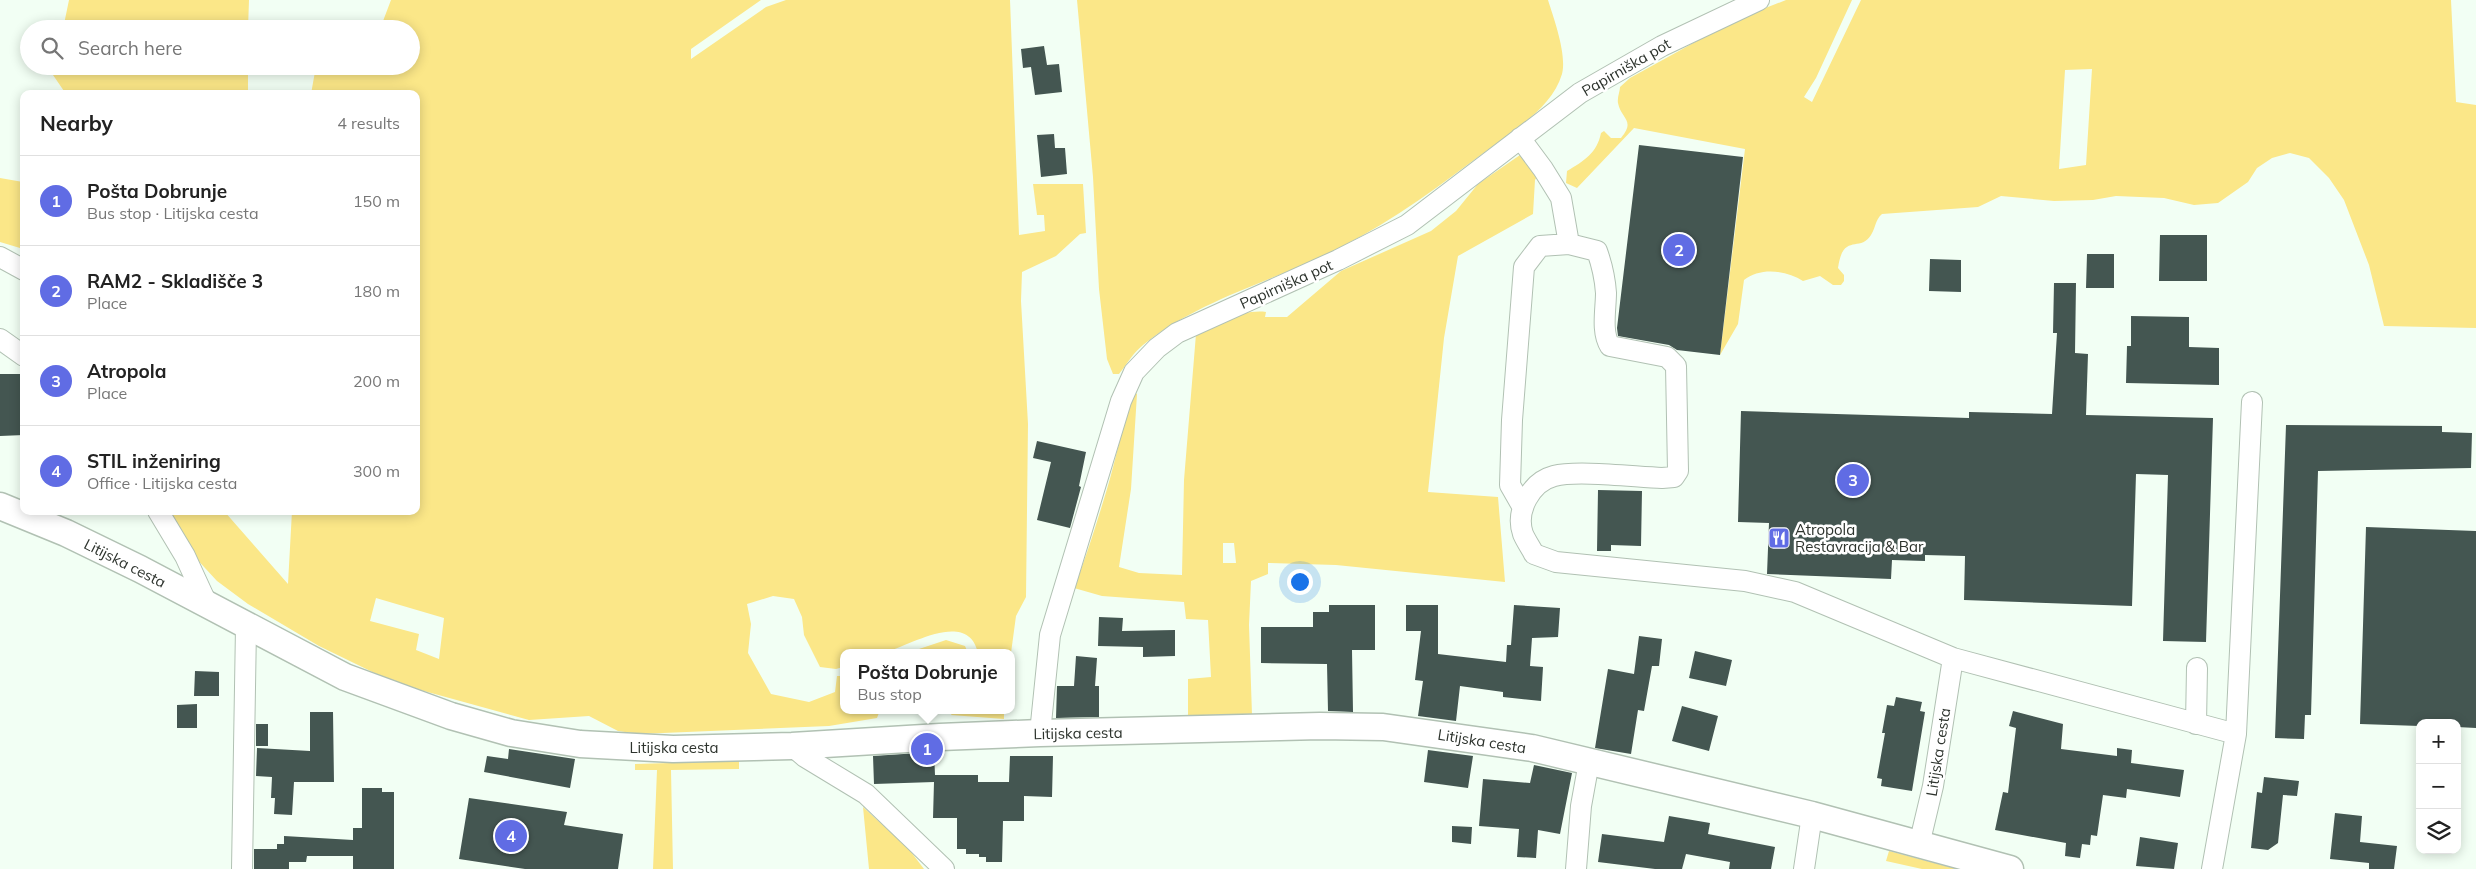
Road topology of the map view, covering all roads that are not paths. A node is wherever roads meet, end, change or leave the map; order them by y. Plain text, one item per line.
1 (1759, 0) edge
2 (1520, 138) junction
3 (1569, 244) junction
4 (0, 257) edge
5 (20, 268) edge
6 (0, 339) edge
7 (20, 353) edge
8 (2252, 402) dead end
9 (0, 506) edge
10 (1522, 506) junction
11 (20, 514) edge
12 (22, 515) edge
13 (160, 515) edge
14 (208, 606) junction
15 (246, 627) junction
16 (1953, 658) junction
17 (2196, 668) dead end
18 (2196, 724) junction
19 (1040, 734) junction
20 (2236, 734) junction
21 (792, 746) junction
22 (1589, 762) junction
23 (1812, 815) junction
24 (1919, 845) junction
25 (242, 869) edge
26 (944, 869) edge
27 (1576, 869) edge
28 (1804, 869) edge
29 (2010, 869) edge
30 (2212, 869) edge

1 - 2 street, Papirniška pot
2 - 3 street
2 - 19 street, Papirniška pot
3 - 10 street
3 - 10 street
4 - 5 street
6 - 7 street
8 - 20 street
9 - 11 main road, Litijska cesta
10 - 16 street
12 - 14 main road, Litijska cesta
13 - 14 street
14 - 15 main road, Litijska cesta
15 - 21 main road, Litijska cesta
15 - 25 street
16 - 18 street
16 - 24 street, Litijska cesta
17 - 18 street
18 - 20 street
19 - 21 main road, Litijska cesta
19 - 22 main road, Litijska cesta
20 - 30 street
21 - 26 street
22 - 23 main road, Litijska cesta
22 - 27 street
23 - 24 main road, Litijska cesta
23 - 28 street
24 - 29 main road, Litijska cesta

